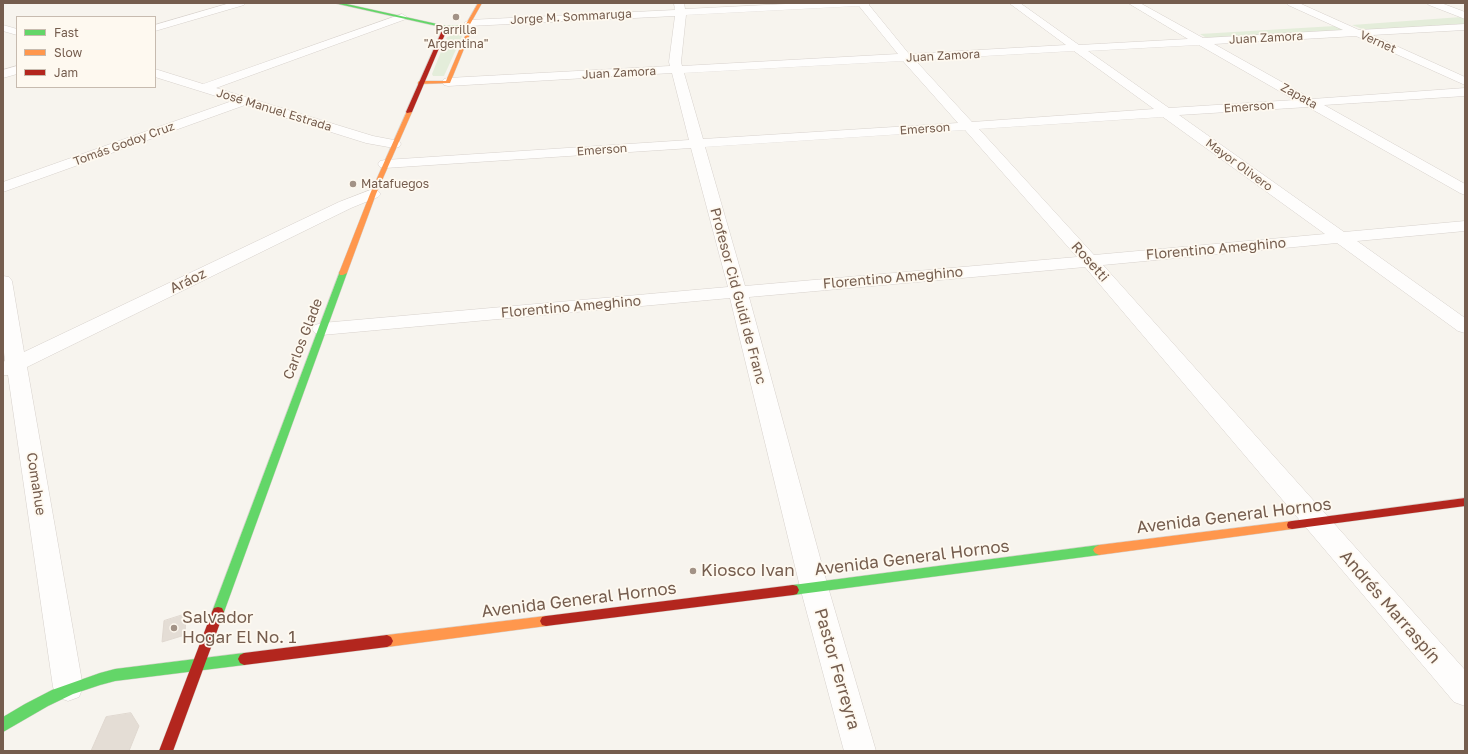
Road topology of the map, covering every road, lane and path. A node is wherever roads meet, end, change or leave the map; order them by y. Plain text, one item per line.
1 (241, 3) edge
2 (336, 3) edge
3 (480, 3) edge
4 (864, 3) edge
5 (1014, 3) edge
6 (1133, 3) edge
7 (1291, 3) edge
8 (1432, 3) edge
9 (680, 7) edge
10 (1464, 15) edge
11 (1439, 16) dead end
12 (402, 17) junction
13 (1356, 21) dead end
14 (1334, 22) junction
15 (468, 24) junction
16 (1310, 24) dead end
17 (446, 27) junction
18 (1465, 27) edge
19 (3, 28) edge
20 (156, 28) edge
21 (16, 32) edge
22 (1358, 33) junction
23 (1201, 36) junction
24 (1079, 48) junction
25 (907, 58) junction
26 (16, 70) edge
27 (677, 70) junction
28 (156, 73) edge
29 (3, 74) edge
30 (1465, 81) edge
31 (448, 82) junction
32 (420, 83) junction
33 (204, 88) junction
34 (1465, 92) edge
35 (244, 101) junction
36 (1311, 102) junction
37 (1167, 112) junction
38 (967, 126) junction
39 (394, 144) junction
40 (697, 144) junction
41 (386, 164) junction
42 (3, 187) edge
43 (1465, 190) edge
44 (373, 194) junction
45 (1465, 226) edge
46 (1341, 238) junction
47 (1090, 261) junction
48 (3, 282) edge
49 (738, 292) junction
50 (1465, 327) edge
51 (322, 329) junction
52 (10, 367) edge
53 (1465, 502) edge
54 (1315, 522) junction
55 (814, 587) junction
56 (197, 664) junction
57 (68, 688) junction
58 (1465, 692) edge
59 (3, 725) edge
60 (166, 751) edge
61 (860, 751) edge

1 - 20 street
2 - 12 street
3 - 15 street
4 - 9 street, Jorge M. Sommaruga
4 - 25 street, Rosetti
5 - 24 street, Mayor Olivero
6 - 23 street, Zapata
7 - 14 street, Vernet
8 - 10 street
9 - 15 street, Jorge M. Sommaruga
9 - 27 street, Profesor Cid Guidi de Franc
10 - 11 street
12 - 17 street
12 - 33 street
13 - 14 street, Juan Zamora
14 - 16 street, Juan Zamora
14 - 22 street, Vernet
15 - 17 street
15 - 31 street
17 - 32 street, Carlos Glade
18 - 22 street, Juan Zamora
19 - 21 street
22 - 23 street, Juan Zamora
22 - 30 street, Vernet
23 - 24 street, Juan Zamora
23 - 36 street, Zapata
24 - 25 street, Juan Zamora
24 - 37 street, Mayor Olivero
25 - 27 street, Juan Zamora
25 - 38 street, Rosetti
26 - 29 street
27 - 31 street, Juan Zamora
27 - 40 street, Profesor Cid Guidi de Franc
28 - 33 street, José Manuel Estrada
31 - 32 street, Juan Zamora
32 - 39 street, Carlos Glade
33 - 35 street, José Manuel Estrada
34 - 36 street, Emerson
35 - 39 street, José Manuel Estrada
35 - 42 street, Tomás Godoy Cruz
36 - 37 street, Emerson
36 - 43 street, Zapata
37 - 38 street, Emerson
37 - 46 street, Mayor Olivero
38 - 40 street, Emerson
38 - 47 street, Rosetti
39 - 41 street, Carlos Glade
40 - 41 street, Emerson
40 - 49 street, Profesor Cid Guidi de Franc
41 - 44 street, Carlos Glade
44 - 51 street, Carlos Glade
44 - 52 street, Aráoz
45 - 46 street, Florentino Ameghino
46 - 47 street, Florentino Ameghino
46 - 50 street, Mayor Olivero
47 - 49 street, Florentino Ameghino
47 - 54 street, Rosetti
48 - 52 street, Comahue
49 - 51 street, Florentino Ameghino
49 - 55 street, Profesor Cid Guidi de Franc
51 - 56 street, Carlos Glade
52 - 57 street, Comahue
53 - 54 street, Avenida General Hornos
54 - 55 street, Avenida General Hornos
54 - 58 street, Andrés Marraspín
55 - 56 street, Avenida General Hornos
55 - 61 street, Pastor Ferreyra
56 - 57 street, Avenida General Hornos
56 - 60 street, Carlos Glade
57 - 59 street, Avenida General Hornos

